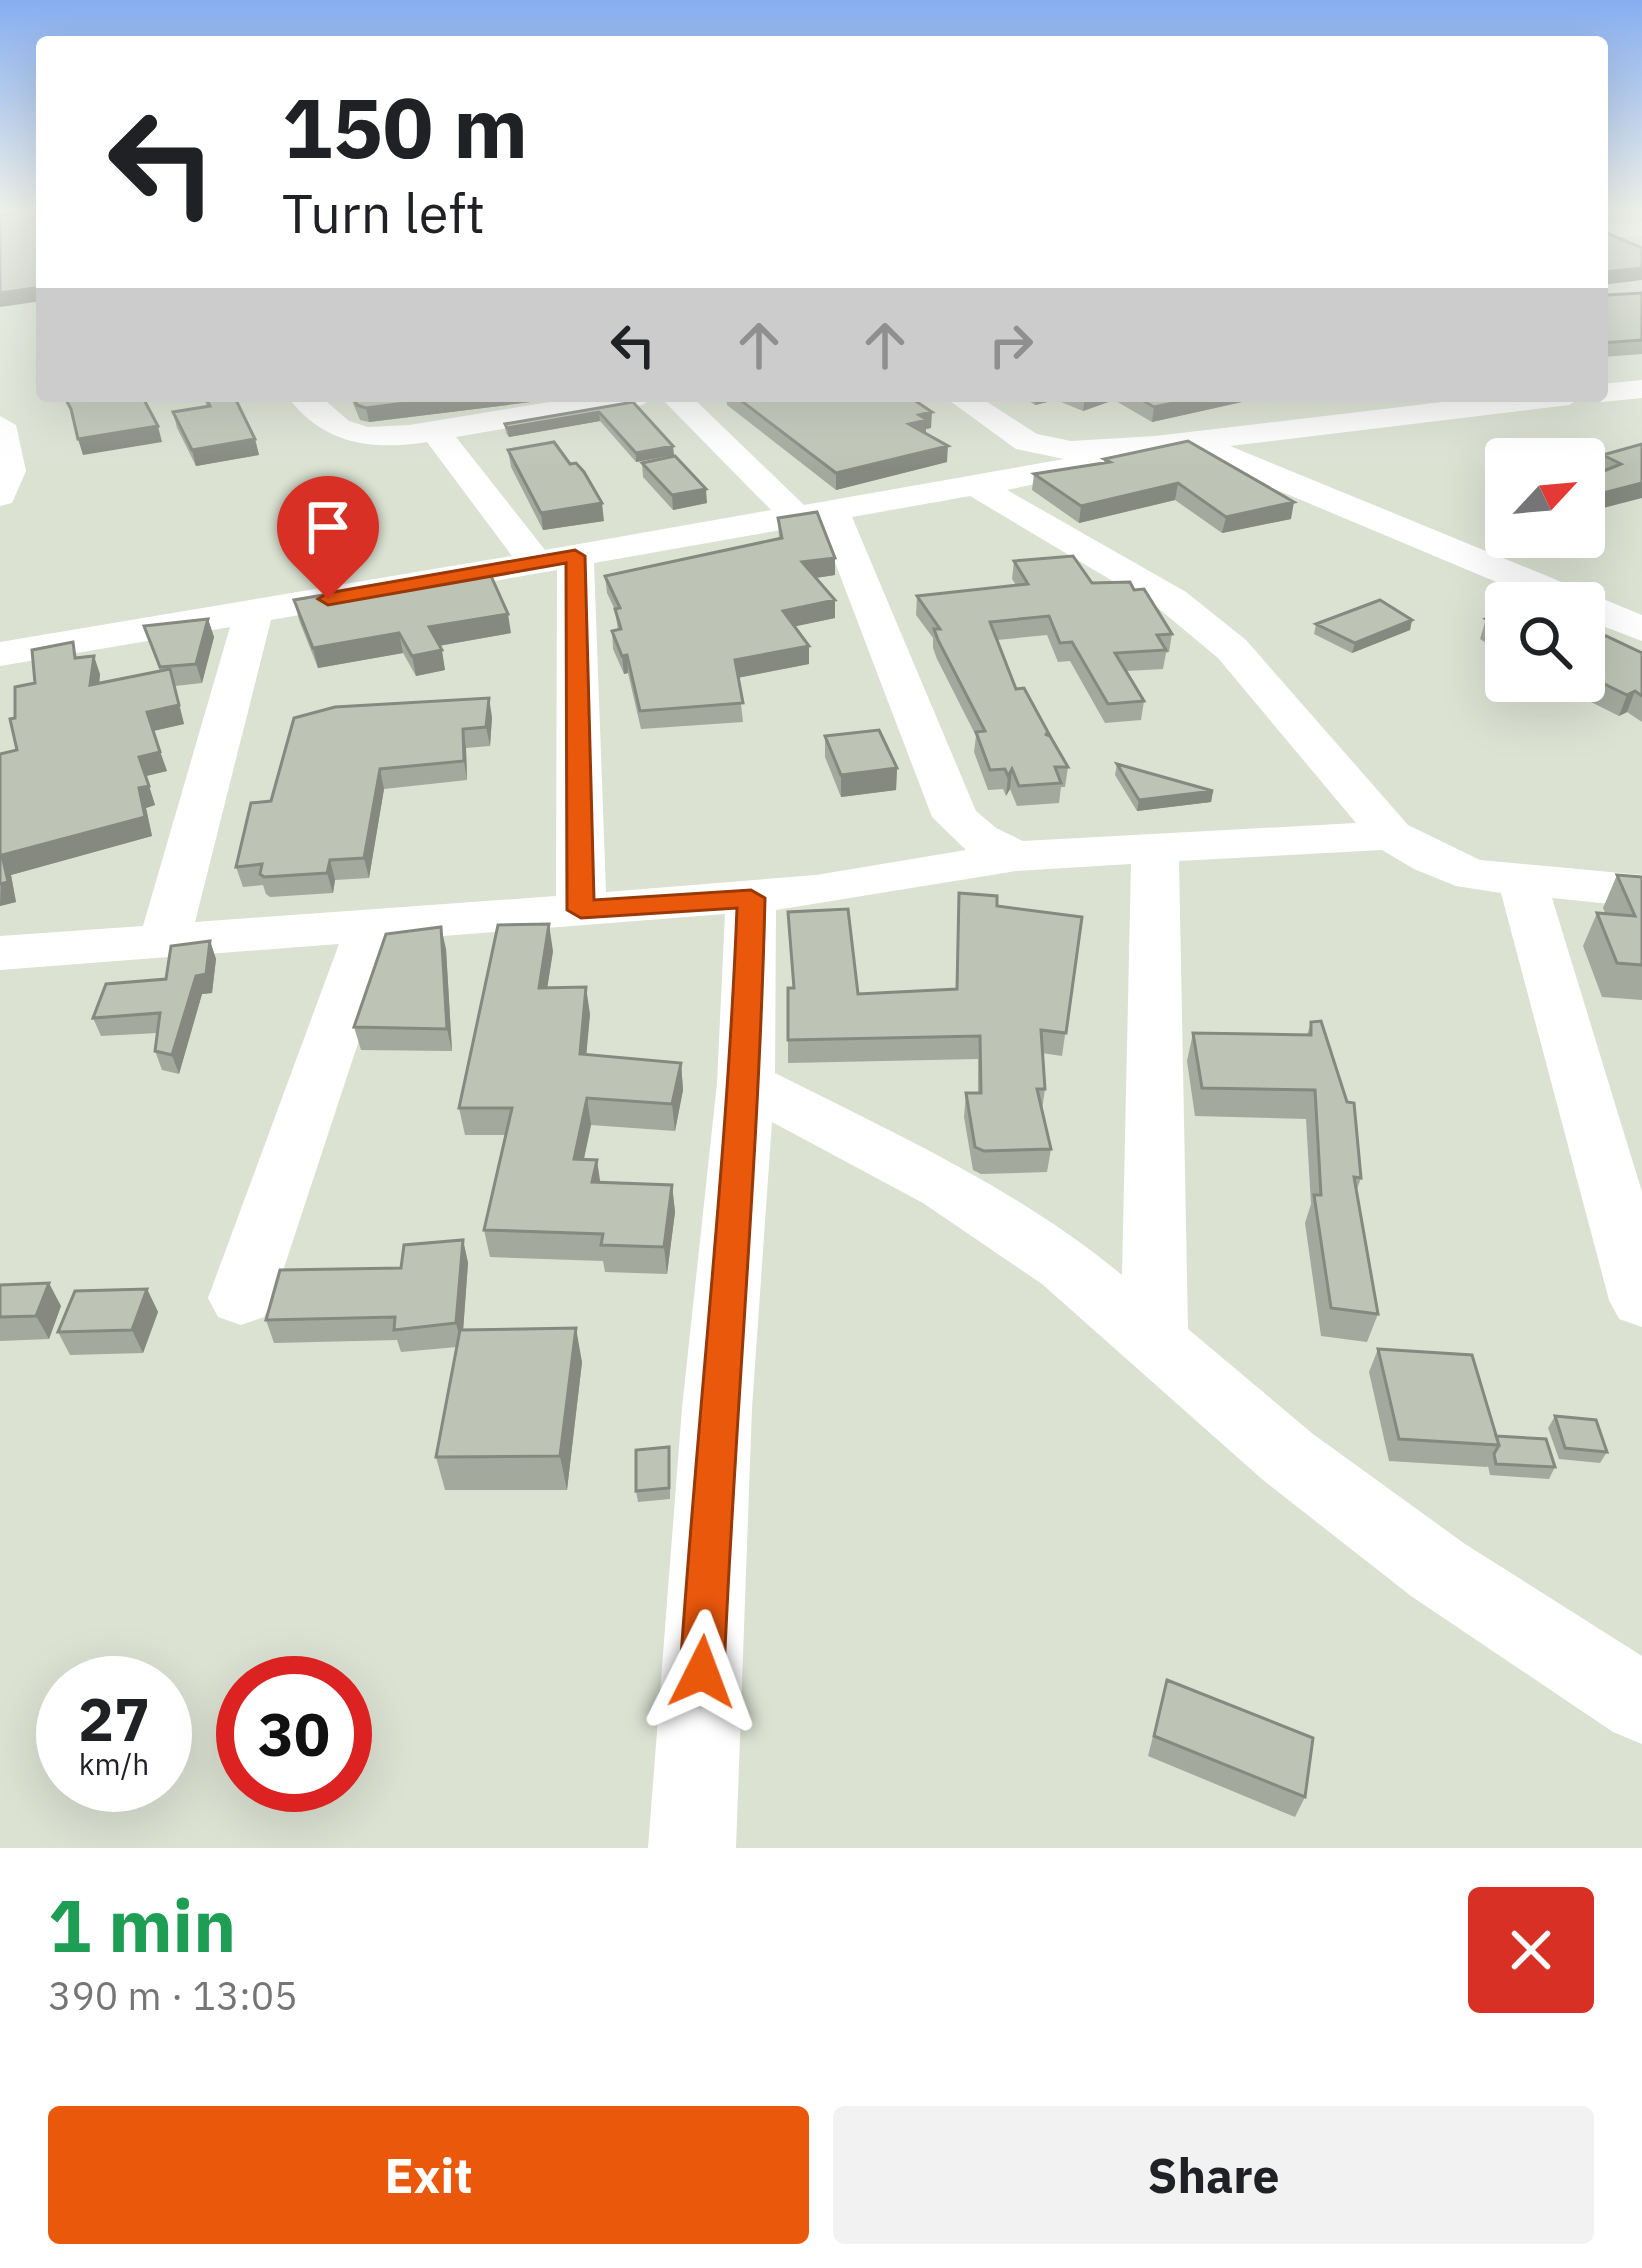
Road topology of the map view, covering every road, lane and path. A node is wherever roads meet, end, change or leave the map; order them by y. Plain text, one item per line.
1 (1642, 389) edge
2 (1608, 392) edge
3 (309, 402) edge
4 (568, 402) edge
5 (681, 402) edge
6 (966, 402) edge
7 (1318, 402) edge
8 (1462, 402) edge
9 (495, 408) edge
10 (1352, 420) junction
11 (0, 425) edge
12 (435, 431) junction
13 (1008, 432) junction
14 (1173, 444) junction
15 (1056, 471) junction
16 (975, 485) junction
17 (0, 496) edge
18 (815, 514) junction
19 (556, 559) junction
20 (1526, 582) edge
21 (254, 611) junction
22 (1605, 614) edge
23 (1642, 629) edge
24 (0, 654) edge
25 (1391, 835) junction
26 (1154, 848) junction
27 (1016, 856) junction
28 (1523, 883) junction
29 (1642, 891) edge
30 (751, 898) junction
31 (581, 910) junction
32 (372, 924) junction
33 (165, 938) junction
34 (0, 953) edge
35 (746, 1083) junction
36 (241, 1298) dead end
37 (1642, 1300) edge
38 (1154, 1339) junction
39 (1642, 1703) edge
40 (692, 1848) edge

1 - 2 street
3 - 12 street
4 - 9 street
5 - 18 street
6 - 13 street
7 - 10 street
8 - 10 street
9 - 12 street
10 - 14 street
11 - 17 street
12 - 19 street
13 - 14 street
13 - 15 street
14 - 15 street
14 - 20 street
15 - 16 street
16 - 18 street
16 - 25 street
18 - 19 street
18 - 27 street
19 - 21 street
19 - 31 street
21 - 24 street
21 - 33 street
22 - 23 street
25 - 26 street
25 - 28 street
26 - 27 street
26 - 38 street
27 - 30 street
28 - 29 street
28 - 37 street
30 - 31 street
30 - 35 street
31 - 32 street
32 - 33 street
32 - 36 street
33 - 34 street
35 - 38 street
35 - 40 street
38 - 39 street

